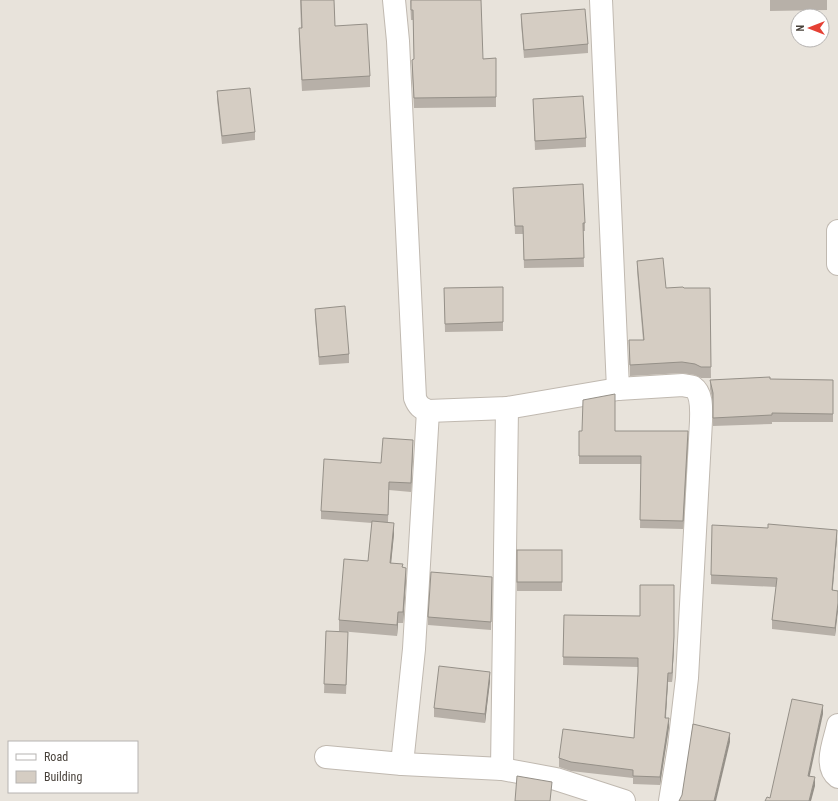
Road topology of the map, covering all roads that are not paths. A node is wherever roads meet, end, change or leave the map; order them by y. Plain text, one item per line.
1 (394, 0) edge
2 (601, 0) edge
3 (838, 231) edge
4 (838, 264) edge
5 (618, 390) junction
6 (507, 408) junction
7 (428, 411) junction
8 (838, 725) edge
9 (326, 757) dead end
10 (402, 764) junction
11 (502, 769) junction
12 (838, 777) edge
13 (624, 801) edge
14 (670, 801) edge

1 - 7 street
2 - 5 street
3 - 4 street
5 - 6 street
5 - 14 street
6 - 7 street
6 - 11 street
7 - 10 street
8 - 12 street
9 - 10 street
10 - 11 street
11 - 13 street

